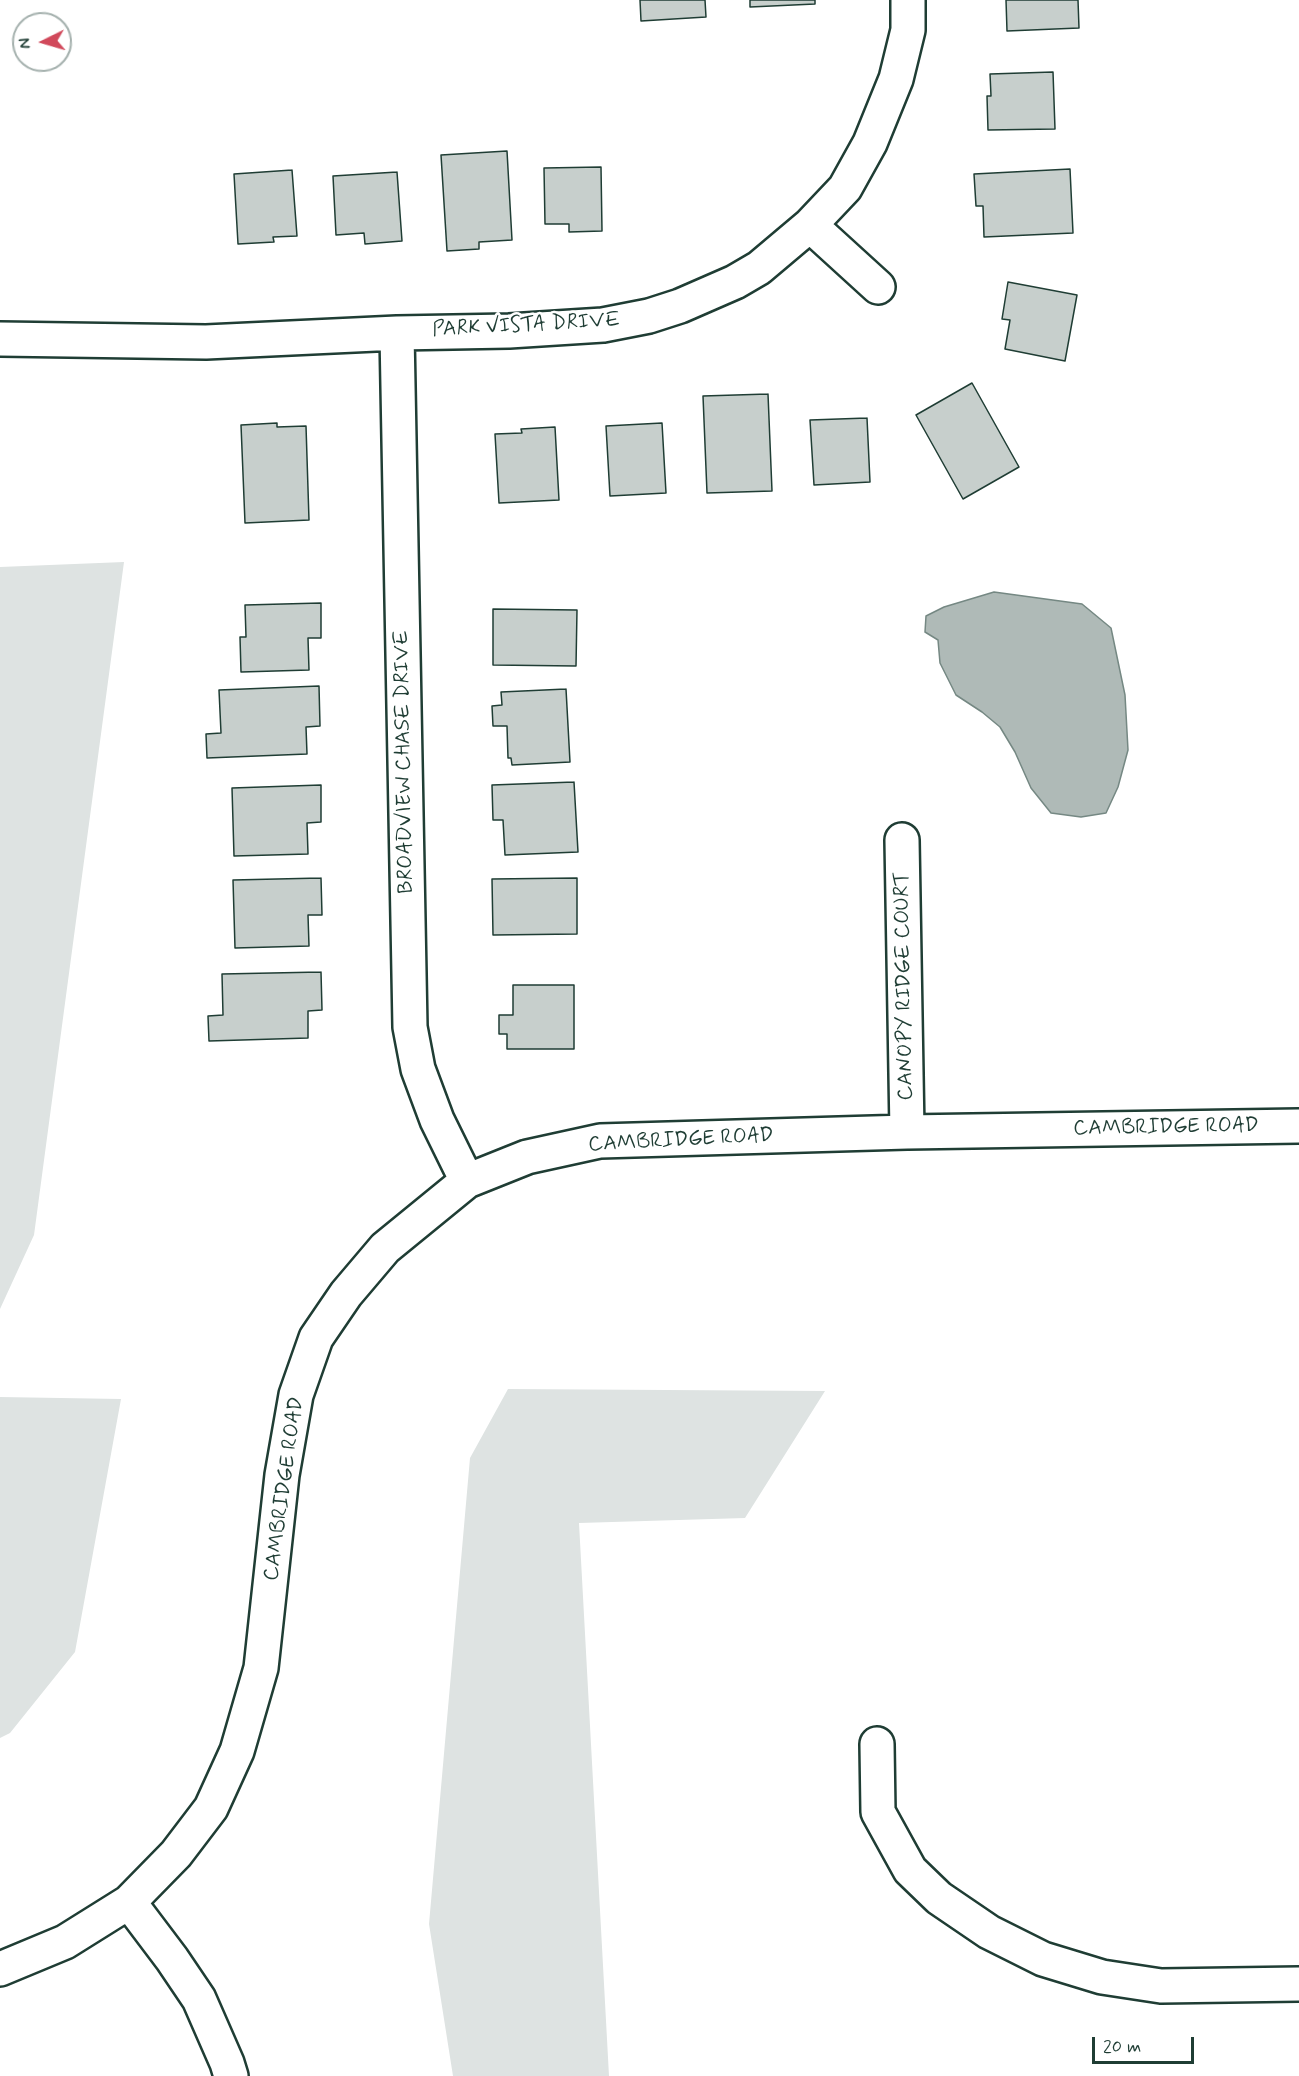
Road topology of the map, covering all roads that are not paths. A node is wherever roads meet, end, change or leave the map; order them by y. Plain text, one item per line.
1 (908, 0) edge
2 (810, 225) junction
3 (878, 287) dead end
4 (397, 333) junction
5 (0, 339) edge
6 (902, 840) dead end
7 (1299, 1126) edge
8 (907, 1132) junction
9 (467, 1181) junction
10 (877, 1744) dead end
11 (129, 1902) junction
12 (0, 1969) edge
13 (1299, 1984) edge
14 (231, 2076) edge

1 - 2 street, PARK VISTA DRIVE
2 - 3 street
2 - 4 street, PARK VISTA DRIVE
4 - 5 street, PARK VISTA DRIVE
4 - 9 street, BROADVIEW CHASE DRIVE
6 - 8 street, CANOPY RIDGE COURT
7 - 8 street, CAMBRIDGE ROAD
8 - 9 street, CAMBRIDGE ROAD
9 - 11 street, CAMBRIDGE ROAD
10 - 13 street
11 - 12 street, CAMBRIDGE ROAD
11 - 14 street

